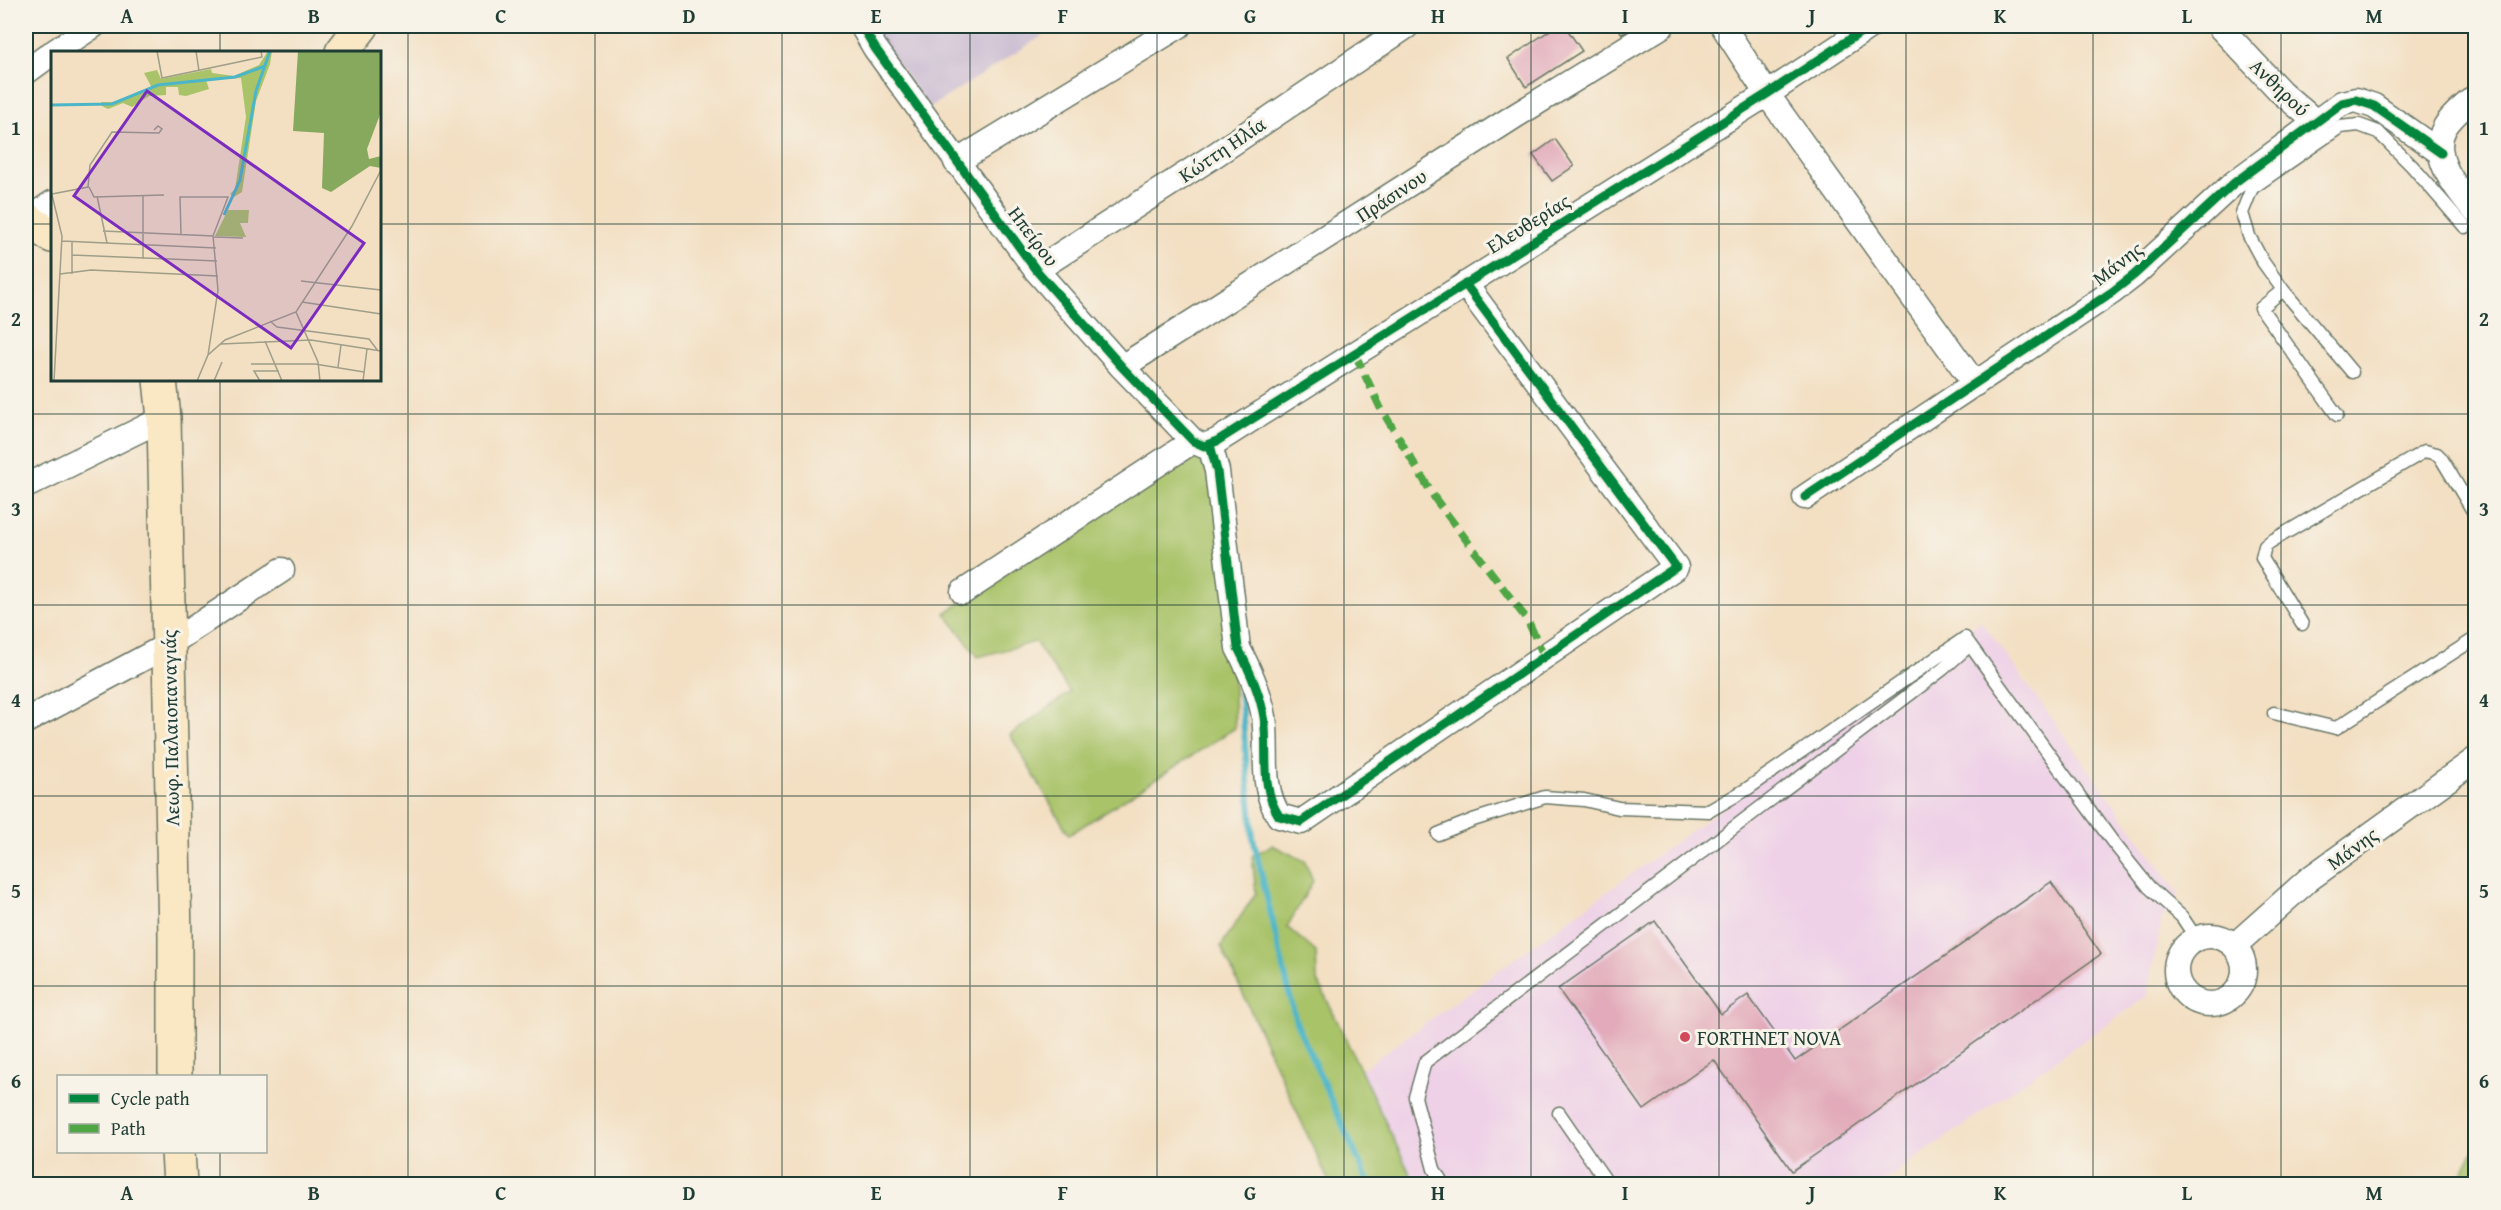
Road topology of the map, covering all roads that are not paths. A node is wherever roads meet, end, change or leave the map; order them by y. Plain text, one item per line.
1 (93, 26) edge
2 (362, 26) edge
3 (862, 26) edge
4 (1179, 26) edge
5 (1407, 26) edge
6 (1662, 26) edge
7 (1724, 26) edge
8 (1870, 26) edge
9 (2219, 26) edge
10 (56, 51) edge
11 (343, 51) edge
12 (51, 54) edge
13 (26, 72) edge
14 (1767, 94) junction
15 (2475, 96) edge
16 (2328, 125) junction
17 (2441, 153) junction
18 (956, 162) junction
19 (2470, 220) edge
20 (1036, 270) junction
21 (1465, 284) junction
22 (2283, 290) junction
23 (1122, 367) junction
24 (2352, 372) dead end
25 (160, 381) edge
26 (1975, 384) junction
27 (2337, 415) dead end
28 (164, 418) junction
29 (1202, 444) junction
30 (26, 486) edge
31 (1805, 497) dead end
32 (2475, 516) edge
33 (282, 570) dead end
34 (963, 592) dead end
35 (2302, 624) dead end
36 (2475, 638) edge
37 (168, 645) junction
38 (1970, 645) junction
39 (2274, 713) dead end
40 (26, 721) edge
41 (2475, 759) edge
42 (1438, 834) dead end
43 (2196, 938) junction
44 (2235, 945) junction
45 (175, 1075) edge
46 (1559, 1113) dead end
47 (178, 1153) edge
48 (1605, 1181) edge
49 (180, 1185) edge
50 (1443, 1185) edge
51 (1592, 1185) edge

1 - 10 street
2 - 11 street
3 - 18 street, Ηπείρου
4 - 18 street
5 - 20 street, Κώττη Ηλία
6 - 23 street, Πράσινου
7 - 14 street
8 - 14 street, Ελευθερίας
9 - 16 street, Ανθηρού
12 - 13 street
14 - 21 street, Ελευθερίας
14 - 26 street
15 - 17 street
16 - 17 street, Μάνης
16 - 19 lane
16 - 22 lane
16 - 26 street, Μάνης
17 - 19 street
18 - 20 street, Ηπείρου
20 - 23 street, Ηπείρου
21 - 29 street, Ελευθερίας
21 - 29 street
22 - 24 lane
22 - 27 lane
23 - 29 street, Ηπείρου
25 - 28 street, Λεωφ. Παλαιοπαναγιάς
26 - 31 street, Μάνης
28 - 30 street
28 - 37 street, Λεωφ. Παλαιοπαναγιάς
29 - 34 street, Ελευθερίας
32 - 35 lane
33 - 37 street
36 - 39 lane
37 - 40 street
37 - 45 street, Λεωφ. Παλαιοπαναγιάς
38 - 42 lane
38 - 43 lane
38 - 50 lane
41 - 44 street, Μάνης
43 - 44 street
43 - 44 street
46 - 48 lane
47 - 49 street
48 - 51 lane

